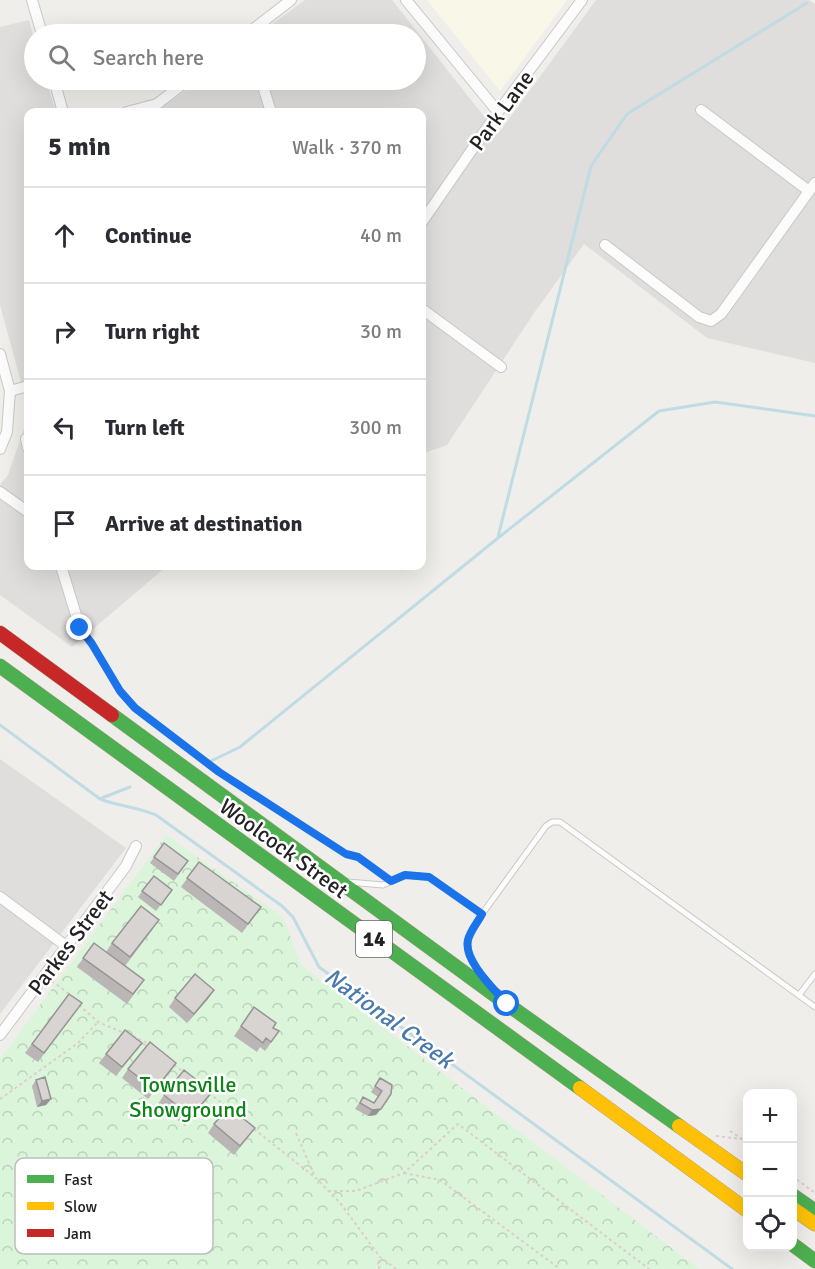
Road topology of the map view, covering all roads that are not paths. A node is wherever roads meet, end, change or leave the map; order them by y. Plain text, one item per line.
1 (32, 0) edge
2 (291, 0) edge
3 (406, 0) edge
4 (582, 0) edge
5 (39, 24) edge
6 (260, 24) edge
7 (426, 24) edge
8 (426, 24) edge
9 (57, 90) edge
10 (175, 90) edge
11 (264, 90) edge
12 (62, 108) edge
13 (142, 108) edge
14 (270, 108) edge
15 (701, 110) dead end
16 (498, 112) junction
17 (812, 187) edge
18 (426, 216) edge
19 (605, 245) dead end
20 (426, 312) edge
21 (0, 354) edge
22 (501, 367) dead end
23 (24, 387) edge
24 (10, 391) junction
25 (0, 449) edge
26 (0, 492) edge
27 (24, 509) edge
28 (62, 570) edge
29 (80, 628) road end
30 (0, 633) edge
31 (0, 666) edge
32 (136, 846) dead end
33 (338, 880) junction
34 (0, 897) edge
35 (482, 914) junction
36 (66, 946) junction
37 (815, 974) edge
38 (799, 995) junction
39 (507, 1004) junction
40 (815, 1007) edge
41 (0, 1035) edge
42 (689, 1132) junction
43 (743, 1162) edge
44 (743, 1172) edge
45 (795, 1197) edge
46 (743, 1208) edge
47 (797, 1211) edge
48 (815, 1211) edge
49 (815, 1224) edge
50 (797, 1248) edge
51 (815, 1261) edge

1 - 5 street
2 - 6 street
3 - 8 street
4 - 16 street, Park Lane
7 - 16 street
9 - 12 street
10 - 13 street
11 - 14 street
15 - 17 street
16 - 18 street, Park Lane
17 - 19 street
20 - 22 street
21 - 24 street
23 - 24 street
24 - 25 street
26 - 27 street
28 - 29 street
30 - 33 main road, Woolcock Street / 14
31 - 46 main road, Woolcock Street / 14
32 - 36 street, Parkes Street
33 - 35 lane
33 - 39 main road, Woolcock Street / 14
34 - 36 street
35 - 38 lane
35 - 39 lane
36 - 41 street, Parkes Street
37 - 38 lane
38 - 40 lane
39 - 42 main road, Woolcock Street / 14
42 - 43 main road
42 - 44 main road, Woolcock Street / 14
45 - 48 main road
47 - 49 main road
50 - 51 main road

